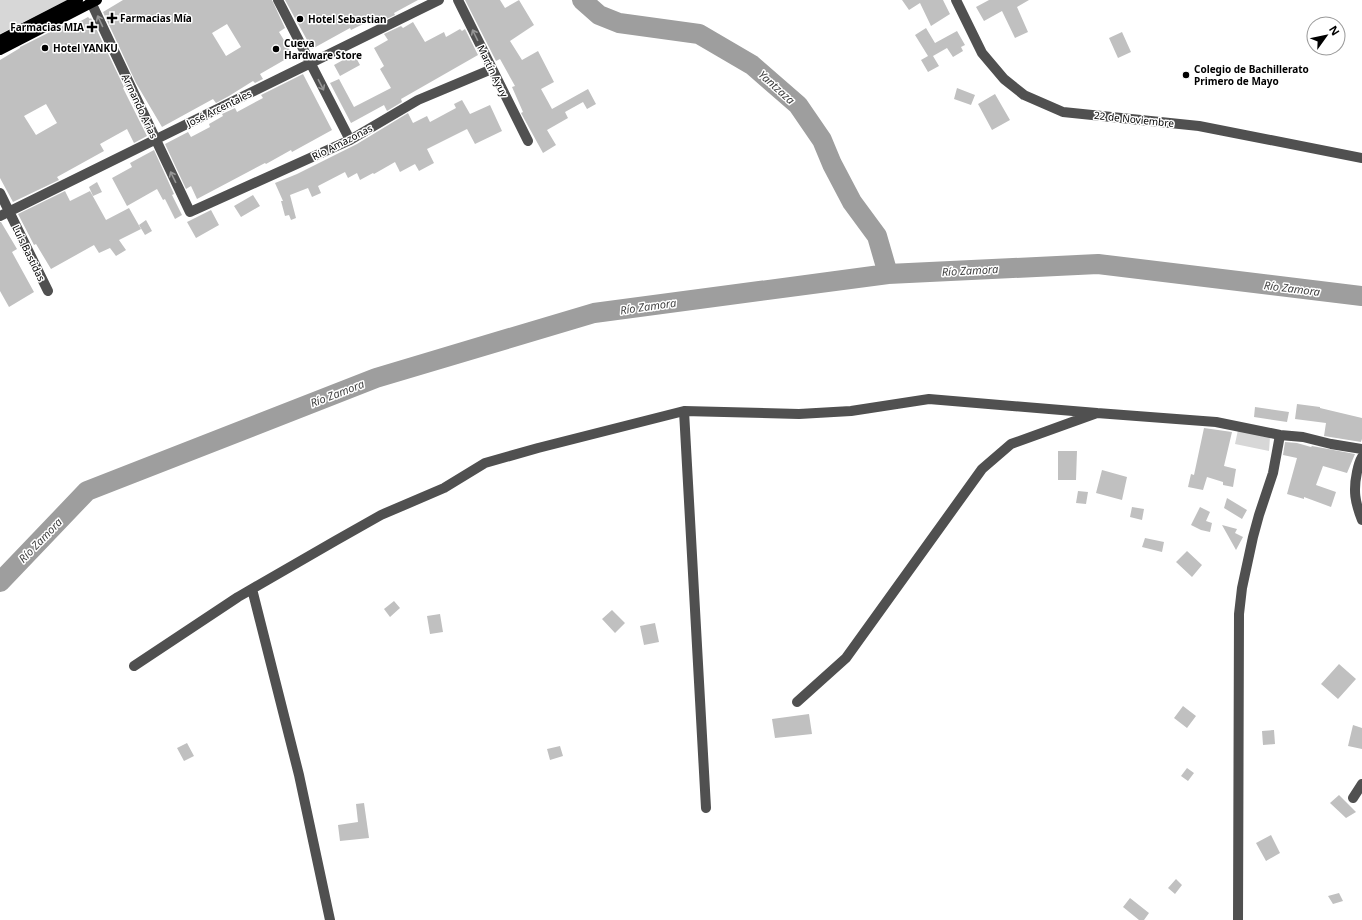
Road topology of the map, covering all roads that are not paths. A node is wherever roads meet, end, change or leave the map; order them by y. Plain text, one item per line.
1 (78, 0) edge
2 (278, 0) edge
3 (439, 0) edge
4 (458, 0) edge
5 (956, 0) edge
6 (93, 1) edge
7 (0, 40) edge
8 (0, 50) edge
9 (310, 63) junction
10 (492, 69) junction
11 (155, 139) junction
12 (350, 140) junction
13 (528, 141) dead end
14 (1362, 158) edge
15 (0, 193) edge
16 (190, 212) joint
17 (4, 213) edge
18 (48, 291) dead end
19 (684, 411) junction
20 (1097, 413) junction
21 (1280, 435) junction
22 (1362, 449) edge
23 (1362, 457) edge
24 (1362, 520) edge
25 (252, 589) junction
26 (134, 666) dead end
27 (797, 702) dead end
28 (1362, 784) edge
29 (1353, 798) dead end
30 (706, 808) dead end
31 (330, 920) edge
32 (1238, 920) edge

1 - 7 main road
2 - 9 street
3 - 9 street, José Arcentales
10 -> 4 street, Martín Ayuy
5 - 14 street, 22 de Noviembre
6 - 8 main road
11 -> 6 street, Armando Arias
9 - 11 street, José Arcentales
9 -> 12 street
10 - 12 street, Río Amazonas
10 - 13 street, Martín Ayuy
16 -> 11 street, Armando Arias
11 - 17 street, José Arcentales
12 - 16 street, Río Amazonas
15 - 17 street, Luis Bastidas
17 - 18 street, Luis Bastidas
19 - 20 street
19 - 25 street
19 - 30 street
20 - 21 street
20 - 27 street
21 - 22 street
21 - 32 street
23 - 24 street
25 - 26 street
25 - 31 street
28 - 29 street

